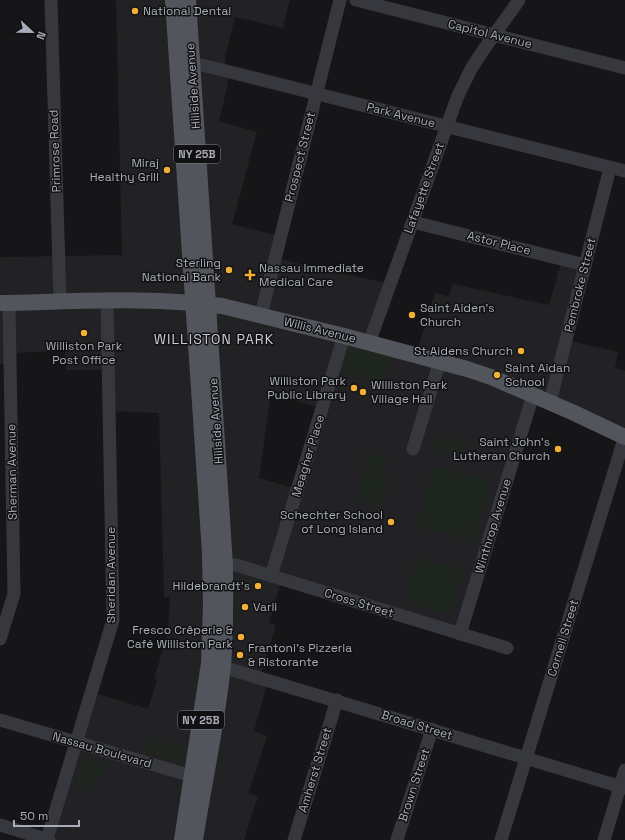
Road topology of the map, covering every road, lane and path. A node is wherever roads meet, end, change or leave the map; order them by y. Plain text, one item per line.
1 (51, 0) edge
2 (173, 0) edge
3 (188, 0) edge
4 (340, 0) edge
5 (356, 0) edge
6 (519, 0) edge
7 (494, 34) junction
8 (184, 63) junction
9 (625, 68) edge
10 (316, 94) junction
11 (446, 126) junction
12 (610, 168) junction
13 (625, 171) edge
14 (413, 222) junction
15 (585, 265) junction
16 (107, 301) junction
17 (60, 302) junction
18 (4, 303) edge
19 (200, 304) junction
20 (260, 315) junction
21 (344, 336) junction
22 (369, 343) junction
23 (440, 361) junction
24 (533, 395) junction
25 (550, 402) junction
26 (625, 437) edge
27 (413, 449) dead end
28 (218, 565) junction
29 (271, 576) junction
30 (460, 634) junction
31 (0, 639) edge
32 (507, 648) dead end
33 (216, 664) junction
34 (336, 700) junction
35 (0, 720) edge
36 (432, 729) junction
37 (76, 743) junction
38 (526, 758) junction
39 (625, 770) edge
40 (199, 777) junction
41 (622, 787) edge
42 (0, 825) edge
43 (48, 840) edge
44 (182, 840) edge
45 (195, 840) edge
46 (294, 840) edge
47 (397, 840) edge
48 (501, 840) edge
49 (604, 840) edge

1 - 17 street, Primrose Road
2 - 8 main road, Hillside Avenue / NY 25B
3 - 8 main road, Hillside Avenue / NY 25B
4 - 10 street, Prospect Street
5 - 7 street, Capitol Avenue
6 - 7 street, Lafayette Street
7 - 9 street, Capitol Avenue
7 - 11 street, Lafayette Street
8 - 10 street, Park Avenue
8 - 19 main road, Hillside Avenue / NY 25B
10 - 11 street, Park Avenue
10 - 20 street, Prospect Street
11 - 12 street, Park Avenue
11 - 14 street, Lafayette Street
12 - 13 street, Park Avenue
12 - 15 street, Pembroke Street
14 - 15 street, Astor Place
14 - 22 street, Lafayette Street
15 - 25 street, Pembroke Street
16 - 17 main road, Willis Avenue
16 - 19 main road, Willis Avenue
16 - 37 street, Sheridan Avenue
17 - 18 main road, Willis Avenue
18 - 31 street, Sherman Avenue
19 - 20 main road, Willis Avenue
19 - 28 main road, Hillside Avenue / NY 25B
20 - 21 main road, Willis Avenue
21 - 22 main road, Willis Avenue
21 - 29 street, Meagher Place
22 - 23 main road, Willis Avenue
23 - 24 main road, Willis Avenue
23 - 27 street
24 - 25 main road, Willis Avenue
24 - 30 street, Winthrop Avenue
25 - 26 main road, Willis Avenue
26 - 38 street, Cornell Street
28 - 29 street, Cross Street
28 - 33 main road, Hillside Avenue / NY 25B
29 - 30 street, Cross Street
30 - 32 street, Cross Street
33 - 34 street, Broad Street
33 - 40 main road, Hillside Avenue / NY 25B
34 - 36 street, Broad Street
34 - 46 street, Amherst Street
35 - 37 street, Nassau Boulevard
36 - 38 street, Broad Street
36 - 47 street, Brown Street
37 - 40 street, Nassau Boulevard
37 - 43 street, Sheridan Avenue
38 - 41 street, Broad Street
38 - 48 street, Cornell Street
39 - 41 street
40 - 44 main road, Hillside Avenue / NY 25B
40 - 45 main road, Hillside Avenue / NY 25B
41 - 49 street
42 - 43 street

